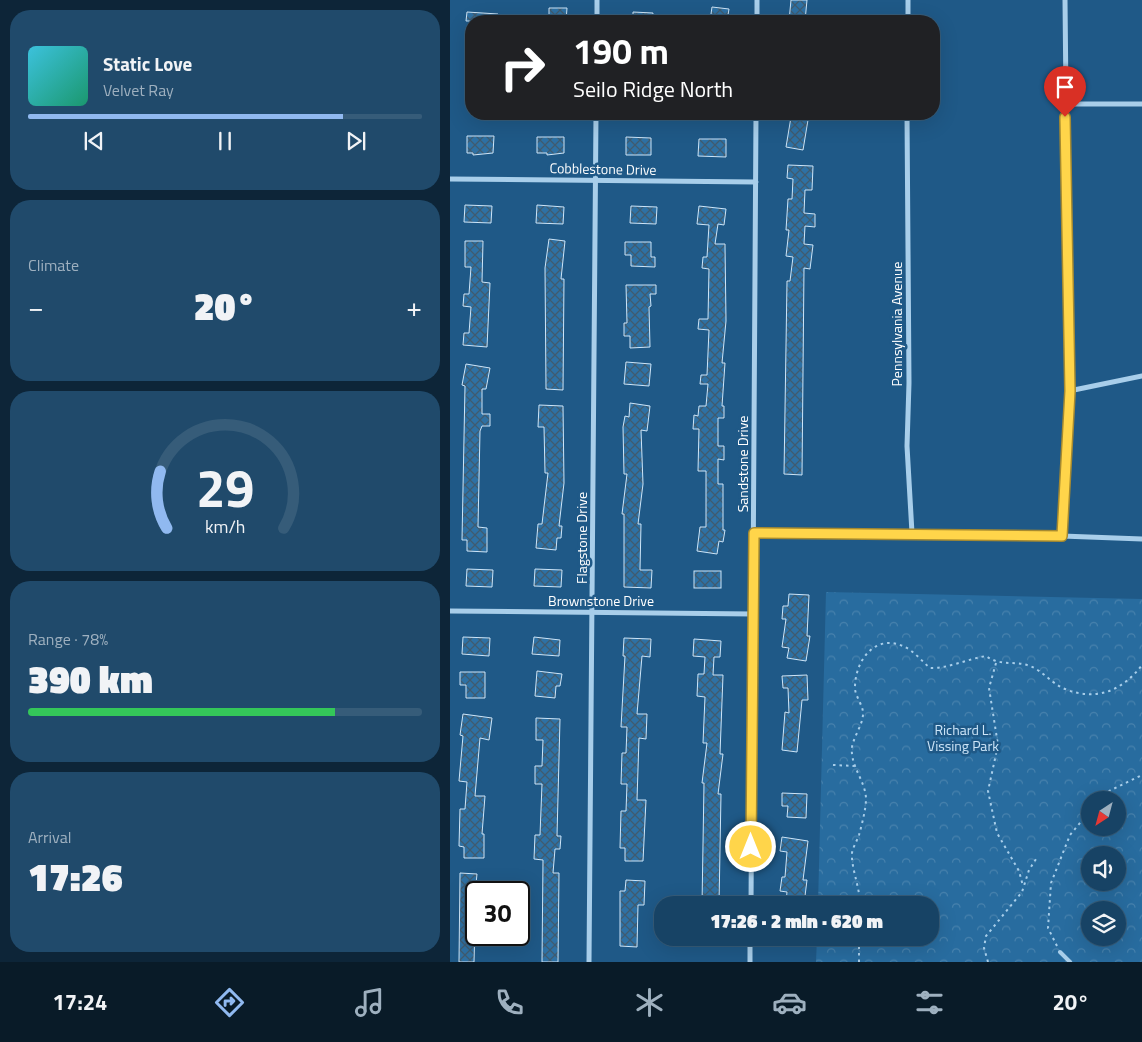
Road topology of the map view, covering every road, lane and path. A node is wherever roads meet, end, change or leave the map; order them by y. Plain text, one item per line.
1 (597, 0) edge
2 (757, 0) edge
3 (908, 0) edge
4 (1065, 0) edge
5 (597, 15) edge
6 (757, 15) edge
7 (908, 15) edge
8 (1065, 104) junction
9 (1142, 104) edge
10 (596, 120) edge
11 (756, 120) edge
12 (907, 120) edge
13 (450, 179) edge
14 (596, 180) junction
15 (756, 182) junction
16 (1142, 376) edge
17 (1070, 391) junction
18 (754, 533) junction
19 (912, 533) junction
20 (1062, 536) junction
21 (1142, 539) edge
22 (450, 611) edge
23 (592, 612) junction
24 (753, 614) junction
25 (996, 662) junction
26 (1142, 664) edge
27 (833, 765) dead end
28 (854, 766) junction
29 (1142, 775) edge
30 (1109, 791) edge
31 (1081, 822) edge
32 (1036, 859) dead end
33 (1023, 886) junction
34 (751, 896) edge
35 (860, 896) edge
36 (750, 946) edge
37 (859, 946) edge
38 (1060, 952) joint
39 (589, 962) edge
40 (750, 962) edge
41 (859, 962) edge
42 (988, 962) edge
43 (1070, 962) edge

1 - 5 street
2 - 6 street
3 - 7 street
4 - 8 street
8 - 9 street
8 - 17 street
10 - 14 street, Flagstone Drive
11 - 15 street, Sandstone Drive
12 - 19 street, Pennsylvania Avenue
13 - 14 street, Cobblestone Drive
14 - 15 street, Cobblestone Drive
14 - 23 street, Flagstone Drive
15 - 18 street, Sandstone Drive
16 - 17 street
17 - 20 street
18 - 19 street
18 - 24 street, Sandstone Drive
19 - 20 street
20 - 21 street
22 - 23 street, Brownstone Drive
23 - 24 street, Brownstone Drive
23 - 39 street, Flagstone Drive
24 - 34 street, Sandstone Drive
25 - 26 path
25 - 28 path
25 - 33 path
27 - 28 path
28 - 35 path
29 - 30 path
31 - 38 path
32 - 33 path
33 - 42 path
36 - 40 street
37 - 41 path
38 - 43 lane

